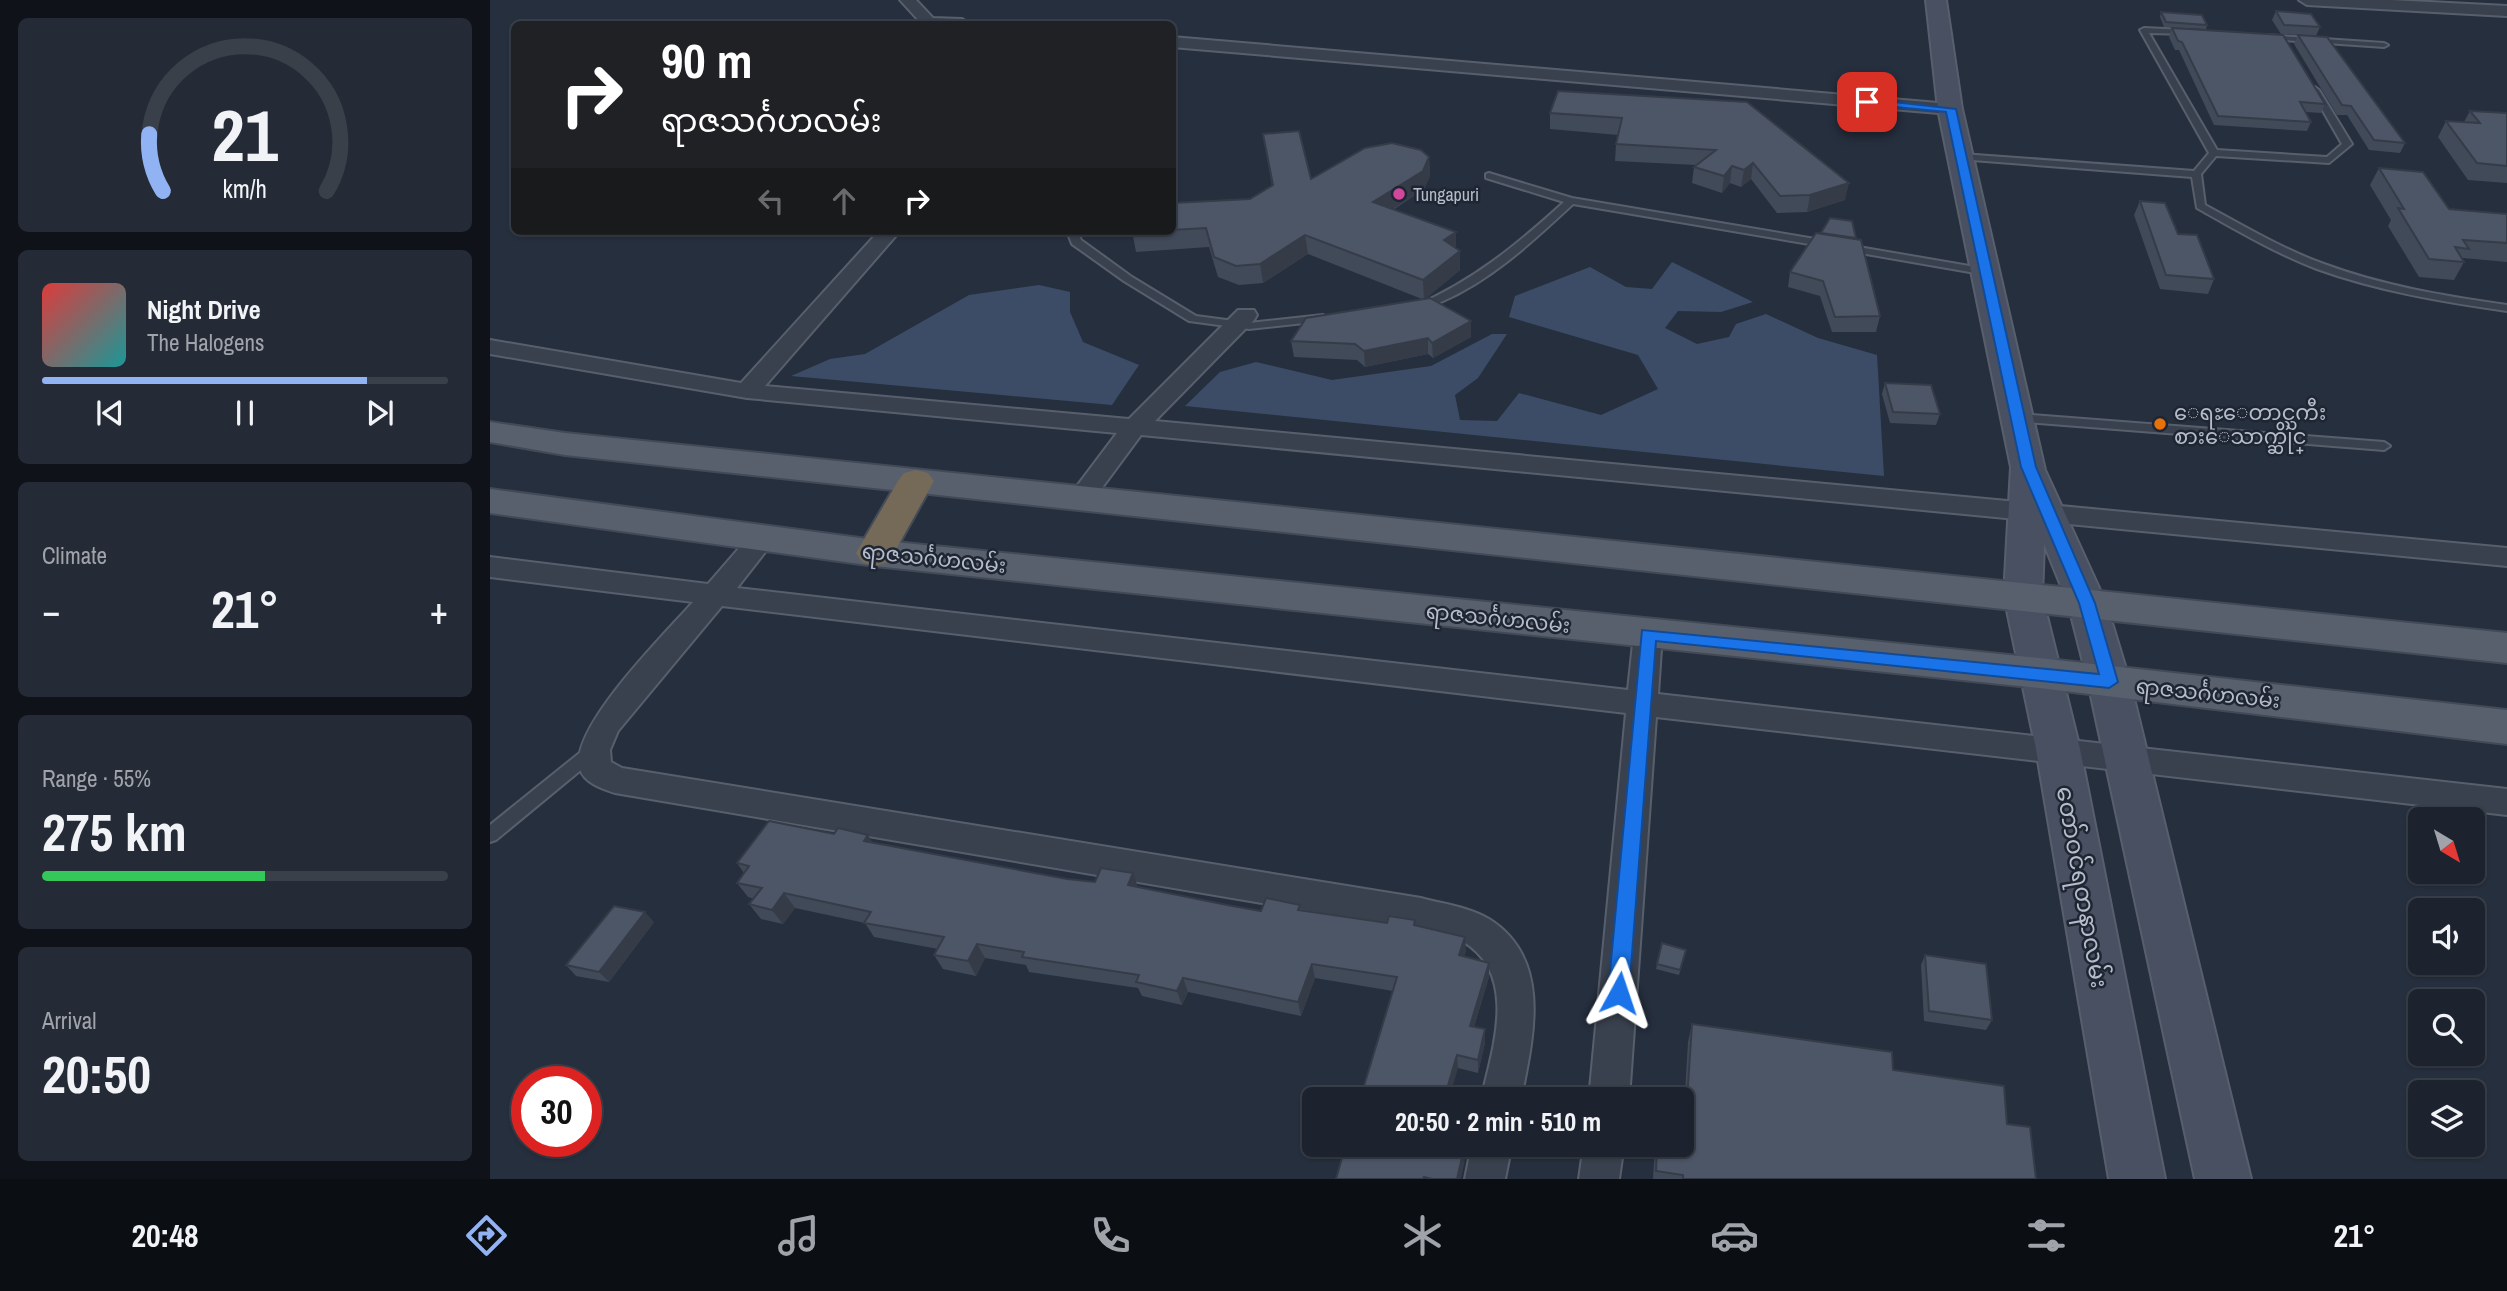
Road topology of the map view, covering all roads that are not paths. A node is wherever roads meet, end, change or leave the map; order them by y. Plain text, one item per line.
1 (908, 0) edge
2 (1936, 0) edge
3 (2307, 0) edge
4 (2507, 11) edge
5 (927, 21) edge
6 (2199, 33) edge
7 (2255, 36) edge
8 (2283, 38) junction
9 (1176, 42) edge
10 (2384, 45) dead end
11 (2290, 50) edge
12 (2312, 85) edge
13 (1951, 109) junction
14 (2214, 153) junction
15 (1962, 157) junction
16 (2196, 174) junction
17 (1489, 176) dead end
18 (1571, 201) junction
19 (886, 235) edge
20 (1073, 235) edge
21 (1987, 272) junction
22 (2507, 308) edge
23 (1405, 309) edge
24 (1339, 316) edge
25 (1241, 320) junction
26 (490, 348) edge
27 (747, 391) junction
28 (2018, 418) junction
29 (1133, 429) junction
30 (490, 432) edge
31 (2384, 446) dead end
32 (916, 481) junction
33 (1081, 498) junction
34 (490, 501) edge
35 (2039, 512) junction
36 (763, 538) junction
37 (875, 552) junction
38 (2507, 557) edge
39 (490, 567) edge
40 (712, 595) junction
41 (2023, 596) junction
42 (2087, 603) junction
43 (1648, 634) junction
44 (2507, 648) edge
45 (2039, 673) junction
46 (2109, 682) junction
47 (1644, 702) junction
48 (2507, 727) edge
49 (2057, 749) junction
50 (594, 750) junction
51 (2129, 757) junction
52 (2507, 802) edge
53 (490, 835) edge
54 (1503, 1087) edge
55 (1610, 1087) edge
56 (1489, 1157) edge
57 (1603, 1157) edge
58 (1485, 1179) edge
59 (1600, 1179) edge
60 (2137, 1179) edge
61 (2223, 1179) edge

1 - 5 street
2 - 13 main road
3 - 4 street
6 - 14 lane
7 - 8 lane
8 - 10 lane
8 - 11 lane
9 - 13 street
12 - 14 lane
13 - 15 main road
14 - 16 lane
15 - 16 lane
15 - 21 main road
16 - 22 lane
17 - 18 lane
18 - 21 lane
18 - 23 lane
19 - 27 street
20 - 25 lane
21 - 28 main road
24 - 25 lane
25 - 29 street
26 - 27 street
27 - 29 street
28 - 31 lane
28 - 35 main road
29 - 33 street
29 - 35 street
30 - 32 main road
32 - 33 main road
32 - 37 highway
33 - 41 main road
34 - 36 main road, ရာဇသင်္ဂဟလမ်း
35 - 38 street
35 - 41 main road, တော်ဝင်ရတနာလမ်း
35 - 42 main road
36 - 37 main road, ရာဇသင်္ဂဟလမ်း
36 - 40 street
37 - 43 main road, ရာဇသင်္ဂဟလမ်း
39 - 40 street
40 - 47 street
40 - 50 street
41 - 42 main road
41 - 45 main road, တော်ဝင်ရတနာလမ်း
42 - 44 main road
42 - 46 main road
43 - 45 main road, ရာဇသင်္ဂဟလမ်း
43 - 47 street
45 - 46 main road, ရာဇသင်္ဂဟလမ်း
45 - 49 main road, တော်ဝင်ရတနာလမ်း
46 - 48 main road, ရာဇသင်္ဂဟလမ်း
46 - 51 main road
47 - 49 street
47 - 55 street
49 - 51 street
49 - 60 main road, တော်ဝင်ရတနာလမ်း
50 - 53 lane
50 - 54 street
51 - 52 street
51 - 61 main road
56 - 58 street
57 - 59 street

